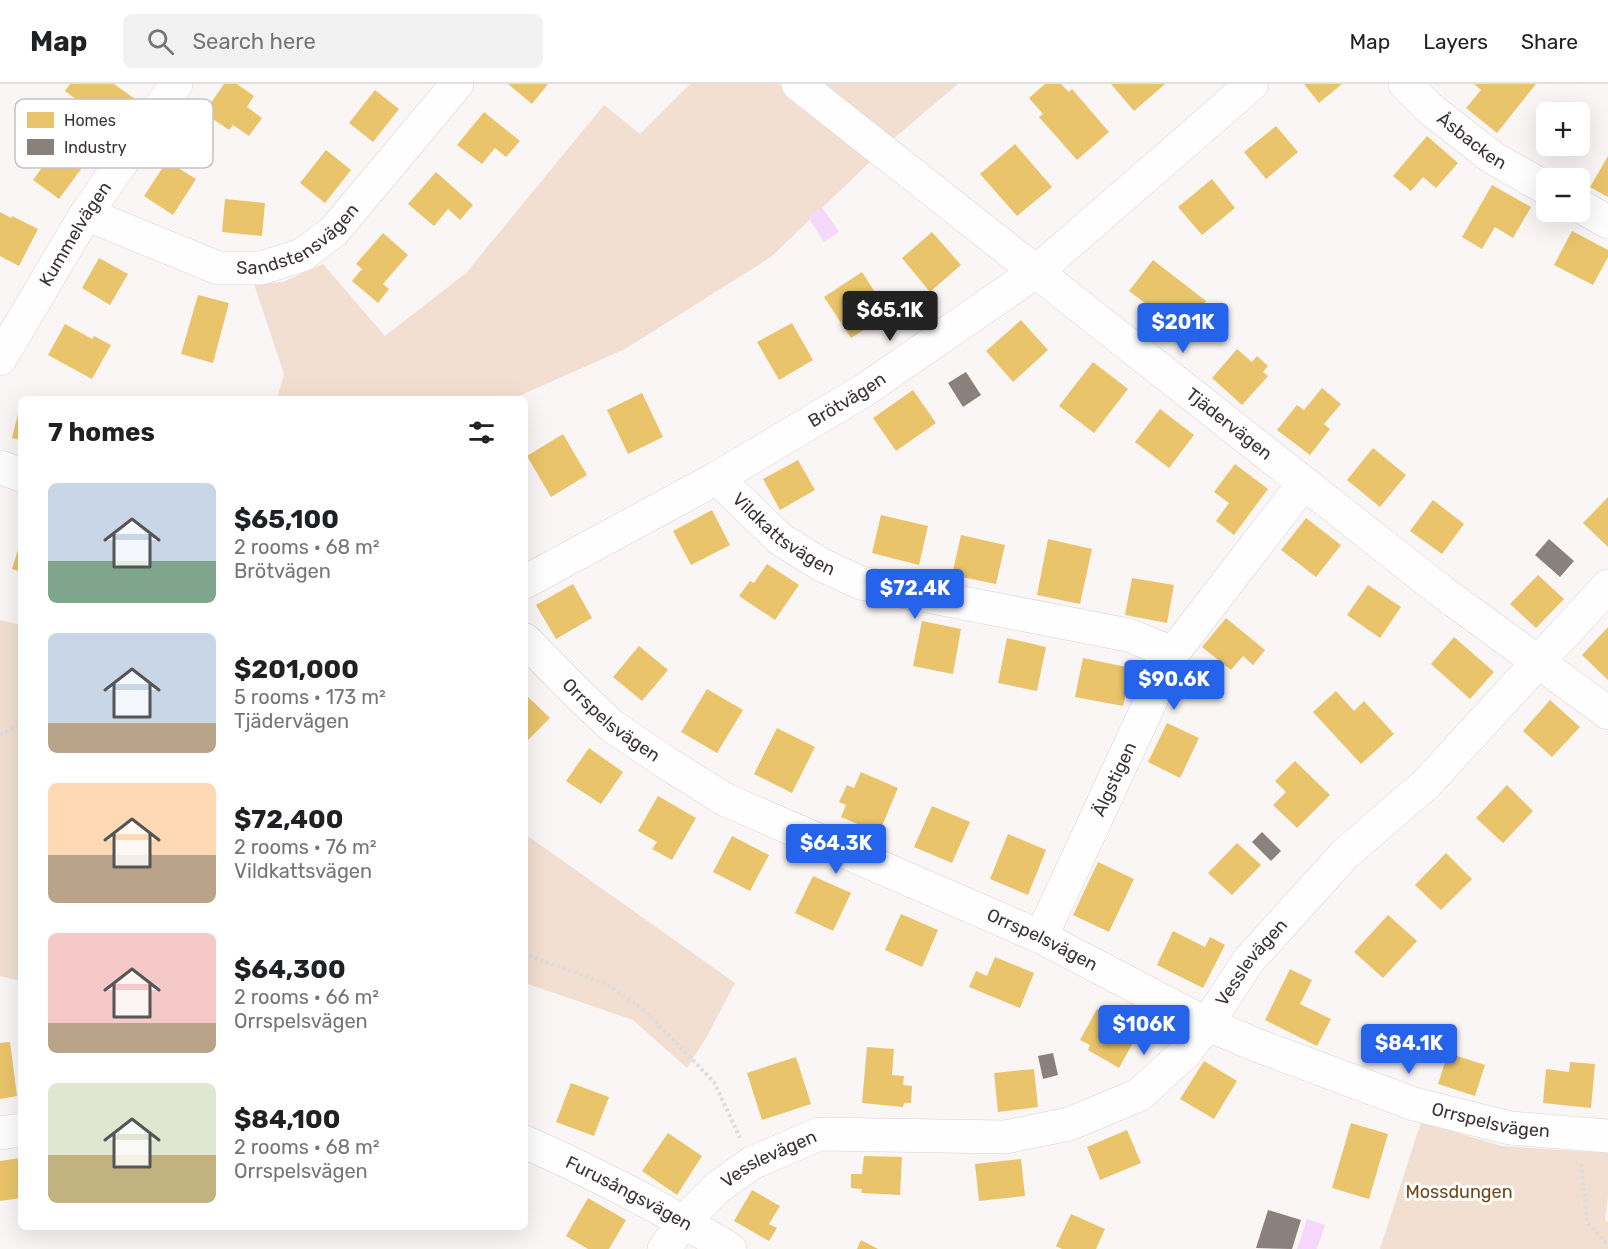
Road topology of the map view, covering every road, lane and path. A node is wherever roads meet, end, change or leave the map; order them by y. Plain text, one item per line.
1 (176, 84) edge
2 (457, 84) edge
3 (798, 84) edge
4 (1252, 84) edge
5 (1405, 84) edge
6 (166, 99) edge
7 (118, 168) edge
8 (1536, 182) edge
9 (1590, 212) edge
10 (86, 214) junction
11 (1608, 222) edge
12 (1037, 272) junction
13 (0, 359) edge
14 (0, 467) edge
15 (18, 474) edge
16 (717, 478) junction
17 (1304, 483) junction
18 (528, 580) edge
19 (1608, 586) edge
20 (528, 643) edge
21 (1173, 653) junction
22 (1539, 662) junction
23 (1608, 713) edge
24 (18, 726) edge
25 (0, 735) edge
26 (1041, 937) junction
27 (528, 954) edge
28 (1207, 1024) junction
29 (18, 1130) edge
30 (0, 1133) edge
31 (1593, 1135) edge
32 (528, 1143) edge
33 (752, 1163) junction
34 (684, 1221) junction
35 (1608, 1245) edge
36 (664, 1249) edge
37 (730, 1249) edge

1 - 6 street, Kummelvägen
2 - 10 street, Sandstensvägen
3 - 12 street, Tjädervägen
4 - 12 street, Brötvägen
5 - 8 street, Åsbacken
7 - 10 street, Kummelvägen
9 - 11 street
10 - 13 street, Kummelvägen
12 - 16 street, Brötvägen
12 - 17 street, Tjädervägen
14 - 15 street
16 - 18 street, Brötvägen
16 - 21 street, Vildkattsvägen
17 - 21 street, Älgstigen
17 - 22 street, Tjädervägen
19 - 22 street, Vesslevägen
20 - 26 street, Orrspelsvägen
21 - 26 street, Älgstigen
22 - 23 street, Tjädervägen
22 - 28 street, Vesslevägen
24 - 25 path
26 - 28 street, Orrspelsvägen
27 - 33 path
28 - 31 street, Orrspelsvägen
28 - 33 street, Vesslevägen
29 - 30 street
31 - 35 path
32 - 34 street, Furusångsvägen
33 - 34 street, Vesslevägen
34 - 36 street, Vesslevägen
34 - 37 street, Furusångsvägen

